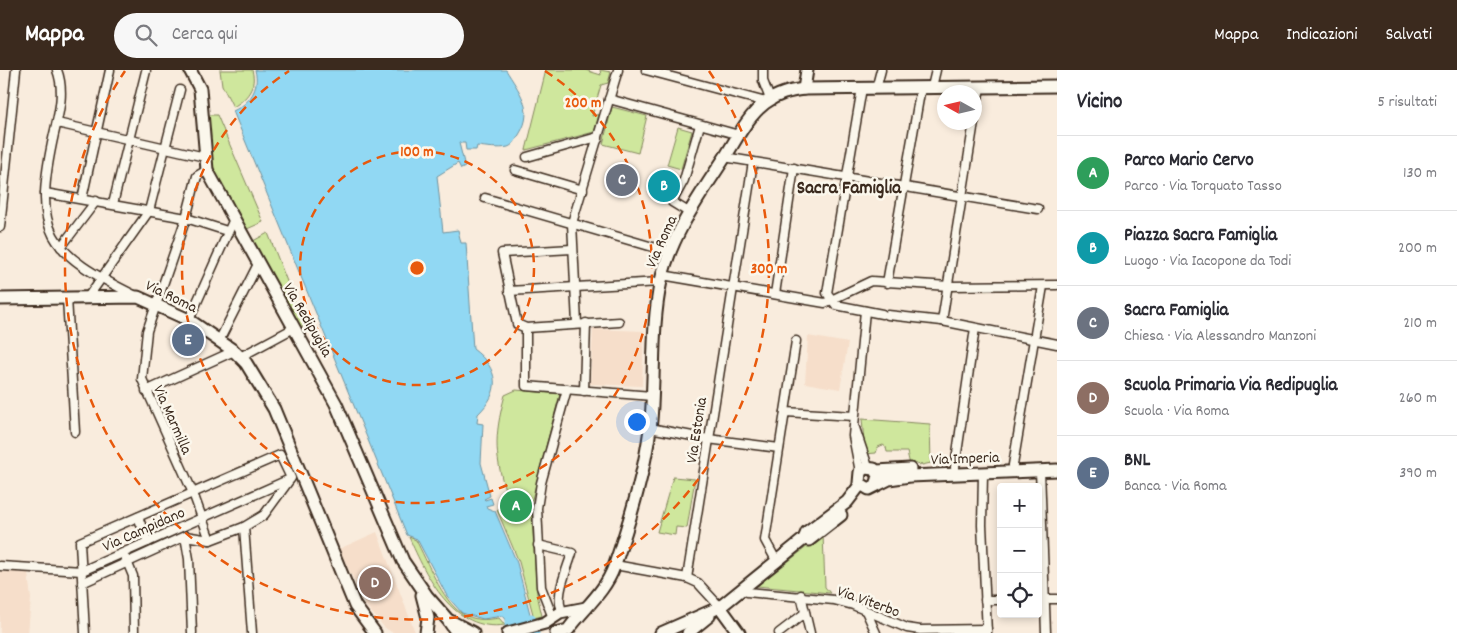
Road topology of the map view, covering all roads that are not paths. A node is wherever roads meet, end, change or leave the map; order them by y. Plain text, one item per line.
1 (16, 70) edge
2 (57, 70) edge
3 (110, 70) edge
4 (190, 70) edge
5 (618, 70) edge
6 (646, 70) edge
7 (763, 70) edge
8 (807, 70) edge
9 (880, 70) edge
10 (936, 70) edge
11 (146, 71) dead end
12 (1057, 86) edge
13 (926, 87) junction
14 (937, 87) edge
15 (982, 87) edge
16 (862, 88) junction
17 (804, 89) junction
18 (876, 89) junction
19 (180, 90) dead end
20 (609, 99) junction
21 (768, 101) junction
22 (57, 123) junction
23 (700, 126) junction
24 (973, 130) edge
25 (97, 132) junction
26 (739, 135) junction
27 (129, 139) junction
28 (598, 139) junction
29 (4, 146) edge
30 (166, 147) junction
31 (205, 157) junction
32 (527, 157) dead end
33 (724, 158) junction
34 (753, 162) junction
35 (794, 168) junction
36 (208, 170) junction
37 (515, 170) dead end
38 (846, 176) junction
39 (904, 187) junction
40 (583, 190) junction
41 (45, 193) junction
42 (962, 197) junction
43 (485, 198) dead end
44 (82, 199) junction
45 (96, 201) junction
46 (113, 204) junction
47 (1038, 209) dead end
48 (149, 211) junction
49 (690, 213) junction
50 (186, 218) junction
51 (234, 219) junction
52 (572, 222) junction
53 (0, 227) edge
54 (227, 231) junction
55 (60, 248) junction
56 (572, 249) junction
57 (670, 252) junction
58 (258, 264) junction
59 (661, 278) junction
60 (103, 279) junction
61 (887, 283) junction
62 (1057, 285) edge
63 (574, 286) junction
64 (949, 286) junction
65 (1043, 286) junction
66 (733, 288) junction
67 (509, 290) junction
68 (775, 294) junction
69 (88, 297) junction
70 (138, 297) junction
71 (66, 298) junction
72 (0, 299) edge
73 (832, 300) junction
74 (156, 305) junction
75 (865, 311) junction
76 (189, 320) junction
77 (942, 321) junction
78 (619, 322) dead end
79 (586, 323) junction
80 (577, 324) junction
81 (294, 328) junction
82 (526, 328) junction
83 (976, 328) junction
84 (220, 339) junction
85 (1034, 340) junction
86 (796, 341) dead end
87 (1057, 344) edge
88 (237, 354) junction
89 (567, 389) junction
90 (146, 391) junction
91 (584, 391) junction
92 (652, 396) junction
93 (785, 412) junction
94 (854, 416) junction
95 (650, 428) junction
96 (75, 432) dead end
97 (708, 439) junction
98 (779, 448) junction
99 (1057, 464) edge
100 (1013, 465) junction
101 (955, 467) junction
102 (868, 470) junction
103 (1040, 470) junction
104 (1057, 470) edge
105 (983, 473) junction
106 (296, 476) junction
107 (868, 486) junction
108 (193, 493) junction
109 (138, 517) junction
110 (202, 517) junction
111 (244, 528) junction
112 (185, 536) junction
113 (210, 540) junction
114 (148, 542) junction
115 (538, 545) junction
116 (123, 553) junction
117 (127, 562) junction
118 (777, 562) junction
119 (615, 565) junction
120 (0, 566) edge
121 (82, 571) junction
122 (1041, 573) edge
123 (687, 578) junction
124 (416, 582) junction
125 (82, 583) junction
126 (744, 588) junction
127 (801, 596) junction
128 (1042, 599) edge
129 (1057, 599) edge
130 (985, 600) junction
131 (997, 600) edge
132 (1042, 606) edge
133 (588, 607) junction
134 (720, 607) junction
135 (866, 611) junction
136 (805, 613) junction
137 (559, 616) junction
138 (448, 620) junction
139 (689, 628) edge
140 (565, 630) edge
141 (987, 631) edge
142 (376, 632) edge
143 (425, 632) edge
144 (85, 633) edge
145 (134, 633) edge
146 (192, 633) edge
147 (252, 633) edge
148 (457, 633) edge
149 (473, 633) edge
150 (508, 633) edge
151 (661, 633) edge
152 (739, 633) edge
153 (779, 633) edge
154 (810, 633) edge
155 (876, 633) edge
156 (1046, 633) edge

1 - 29 street
2 - 22 street, Via Roma
3 - 25 street
4 - 31 main road, Via Redipuglia
5 - 20 street
6 - 21 street
7 - 21 street
8 - 17 main road
9 - 18 street
10 - 13 street
11 - 27 street
12 - 15 main road, Via Roma
13 - 14 main road, Via Roma
13 - 18 main road, Via Roma
13 - 39 street
16 - 17 main road, Via Roma
16 - 18 main road, Via Roma
16 - 38 street
17 - 21 main road, Via Roma
19 - 30 street
20 - 23 street
20 - 28 street
21 - 26 main road, Via Roma
22 - 25 street
22 - 41 street, Via Roma
23 - 26 street
23 - 49 street
24 - 42 street
25 - 27 street
25 - 44 street
26 - 33 main road, Via Roma
27 - 30 street
27 - 46 street
28 - 32 street
28 - 40 street
29 - 53 street
30 - 31 street
30 - 48 street
31 - 36 main road, Via Redipuglia
33 - 34 street
33 - 49 main road, Via Roma
34 - 35 street
34 - 66 street, Via Estonia
35 - 38 street
35 - 68 street
36 - 50 street, Via Marmilla
36 - 51 main road, Via Redipuglia
37 - 40 street
38 - 39 street
38 - 73 street
39 - 42 street
39 - 61 street
40 - 52 street
41 - 44 street
41 - 55 street, Via Roma
42 - 47 street
42 - 64 street
43 - 52 street
44 - 45 street
45 - 46 street
45 - 55 street
46 - 48 street
48 - 50 street
48 - 60 street
49 - 57 main road, Via Roma
50 - 54 street
50 - 74 street, Via Marmilla
51 - 54 street
51 - 58 main road, Via Redipuglia
52 - 56 street
52 - 57 street
54 - 76 street
55 - 60 street, Via Roma
56 - 63 street
56 - 67 street
57 - 59 main road, Via Roma
58 - 81 main road, Via Redipuglia
58 - 84 street
59 - 63 street
59 - 66 street
59 - 92 main road, Via Roma
60 - 69 street
60 - 70 street, Via Roma
61 - 64 street
61 - 73 street
62 - 65 street
63 - 67 street
63 - 80 street
64 - 65 street
64 - 77 street
65 - 85 street
66 - 68 street
66 - 97 street, Via Estonia
67 - 82 street
68 - 73 street
69 - 70 main road
69 - 71 main road
70 - 74 main road, Via Roma
71 - 72 main road
71 - 96 street
73 - 75 street
74 - 76 main road, Via Roma
74 - 90 street, Via Marmilla
75 - 77 street
75 - 94 street
76 - 84 main road, Via Roma
77 - 83 street
78 - 79 street
79 - 80 street
79 - 91 street
80 - 82 street
81 - 88 street
81 - 124 main road, Via Redipuglia
82 - 89 street
83 - 85 street
83 - 101 street
84 - 88 main road, Via Roma
85 - 87 street
85 - 100 street
86 - 93 street
88 - 90 street
88 - 106 main road, Via Roma
89 - 91 street
89 - 115 street
90 - 108 street, Via Marmilla
91 - 92 street
92 - 95 main road, Via Roma
93 - 94 street
93 - 98 street
94 - 102 street
95 - 97 street
95 - 119 main road, Via Roma
97 - 98 street
97 - 123 street, Via Estonia
98 - 118 street
99 - 100 main road, Via Imperia
100 - 101 main road, Via Imperia
101 - 102 main road, Via Imperia
102 - 107 main road
102 - 107 main road
103 - 104 main road, Via Imperia
103 - 105 main road, Via Imperia
103 - 122 street
105 - 107 main road, Via Imperia
105 - 130 street
106 - 108 street
106 - 110 street, Via Campidano
106 - 111 street, Via Campidano
106 - 142 main road, Via Roma
107 - 118 main road
108 - 109 street
108 - 110 street, Via Marmilla
109 - 114 street
109 - 121 street
110 - 113 street, Via Marmilla
110 - 114 street, Via Campidano
111 - 113 street, Via Campidano
111 - 147 street
112 - 113 street, Via Campidano
112 - 117 street, Via Campidano
112 - 146 street
114 - 116 street, Via Campidano
115 - 137 street
115 - 137 street
116 - 117 street
116 - 121 street, Via Campidano
117 - 125 street, Via Campidano
117 - 145 street
118 - 126 main road
119 - 123 street
119 - 133 main road, Via Roma
120 - 121 street, Via Campidano
121 - 125 street
123 - 134 street
124 - 138 main road, Via Redipuglia
124 - 143 main road, Via Redipuglia
125 - 144 street
126 - 127 street, Via Viterbo
126 - 134 main road
127 - 135 street, Via Viterbo
127 - 136 street
128 - 129 street
130 - 131 street
130 - 141 street
132 - 156 street
133 - 137 main road
133 - 140 main road, Via Roma
134 - 139 main road
134 - 152 main road
135 - 141 street, Via Viterbo
135 - 155 street
136 - 153 street
136 - 154 street
137 - 140 main road
137 - 140 main road
137 - 150 main road
138 - 148 main road, Via Redipuglia
138 - 149 main road
139 - 151 main road

